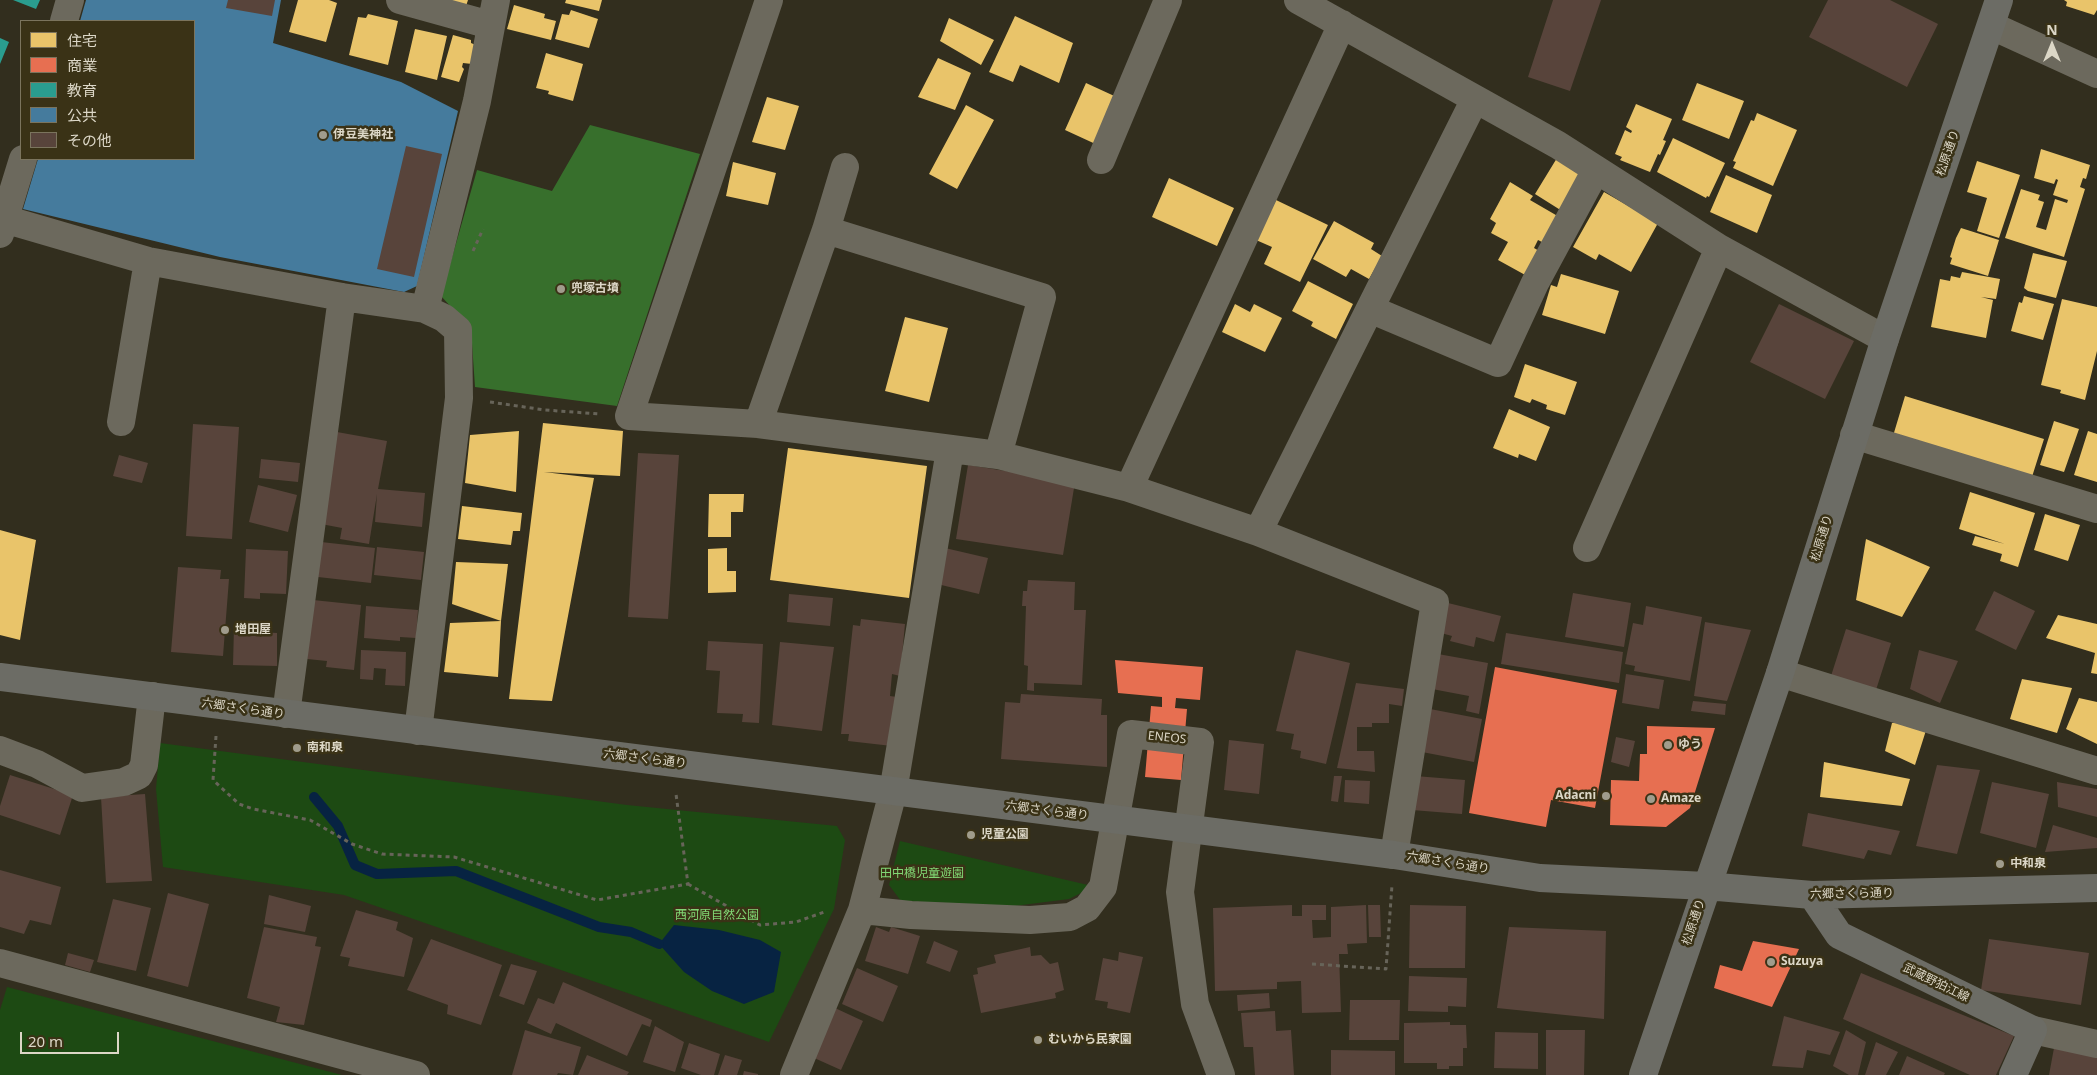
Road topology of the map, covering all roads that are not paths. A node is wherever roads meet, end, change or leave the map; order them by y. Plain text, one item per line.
1 (70, 0) edge
2 (400, 0) edge
3 (769, 0) edge
4 (1168, 0) edge
5 (1298, 0) edge
6 (493, 12) edge
7 (1995, 13) edge
8 (64, 20) edge
9 (1342, 24) junction
10 (2097, 74) edge
11 (1475, 99) junction
12 (22, 160) edge
13 (1101, 160) dead end
14 (845, 167) dead end
15 (1596, 170) junction
16 (2, 227) edge
17 (826, 230) junction
18 (1720, 248) junction
19 (148, 262) junction
20 (342, 297) junction
21 (425, 309) junction
22 (1370, 309) junction
23 (1884, 339) junction
24 (121, 422) dead end
25 (758, 424) junction
26 (1854, 435) junction
27 (950, 450) junction
28 (998, 455) junction
29 (1129, 488) junction
30 (2097, 509) edge
31 (1258, 532) junction
32 (1587, 548) dead end
33 (1780, 673) junction
34 (0, 677) edge
35 (152, 696) junction
36 (286, 714) junction
37 (418, 731) junction
38 (0, 750) edge
39 (2097, 771) edge
40 (893, 792) junction
41 (1117, 820) junction
42 (1187, 830) junction
43 (1394, 855) junction
44 (1706, 886) junction
45 (2097, 888) edge
46 (1812, 895) junction
47 (862, 910) junction
48 (0, 963) edge
49 (2033, 1030) junction
50 (2097, 1044) edge
51 (416, 1075) edge
52 (794, 1075) edge
53 (1221, 1075) edge
54 (1643, 1075) edge
55 (2012, 1075) edge

1 - 8 street
2 - 6 street
3 - 25 street
4 - 13 street
5 - 9 street
6 - 21 street
7 - 10 street
7 - 23 main road, 松原通り
9 - 11 street
9 - 29 street
11 - 15 street
11 - 22 street
12 - 16 street
14 - 17 street
15 - 18 street
15 - 22 street
16 - 19 street
17 - 25 street
17 - 28 street
18 - 23 street
18 - 32 street
19 - 20 street
19 - 24 street
20 - 21 street
20 - 36 street
21 - 37 street
22 - 31 street
23 - 26 main road, 松原通り
25 - 27 street
26 - 30 street
26 - 33 main road, 松原通り
27 - 28 street
27 - 40 street
28 - 29 street
29 - 31 street
31 - 43 street
33 - 39 street
33 - 44 main road, 松原通り
34 - 35 main road, 六郷さくら通り
35 - 36 main road, 六郷さくら通り
35 - 38 street
36 - 37 main road, 六郷さくら通り
37 - 40 main road, 六郷さくら通り
40 - 41 main road, 六郷さくら通り
40 - 47 street
41 - 42 main road, 六郷さくら通り
41 - 42 street, ENEOS
41 - 47 street
42 - 43 main road, 六郷さくら通り
42 - 53 street
43 - 44 main road, 六郷さくら通り
44 - 46 main road, 六郷さくら通り
44 - 54 main road, 松原通り
45 - 46 main road, 六郷さくら通り
46 - 49 main road, 武蔵野狛江線
47 - 52 street
48 - 51 street
49 - 50 street
49 - 55 main road

